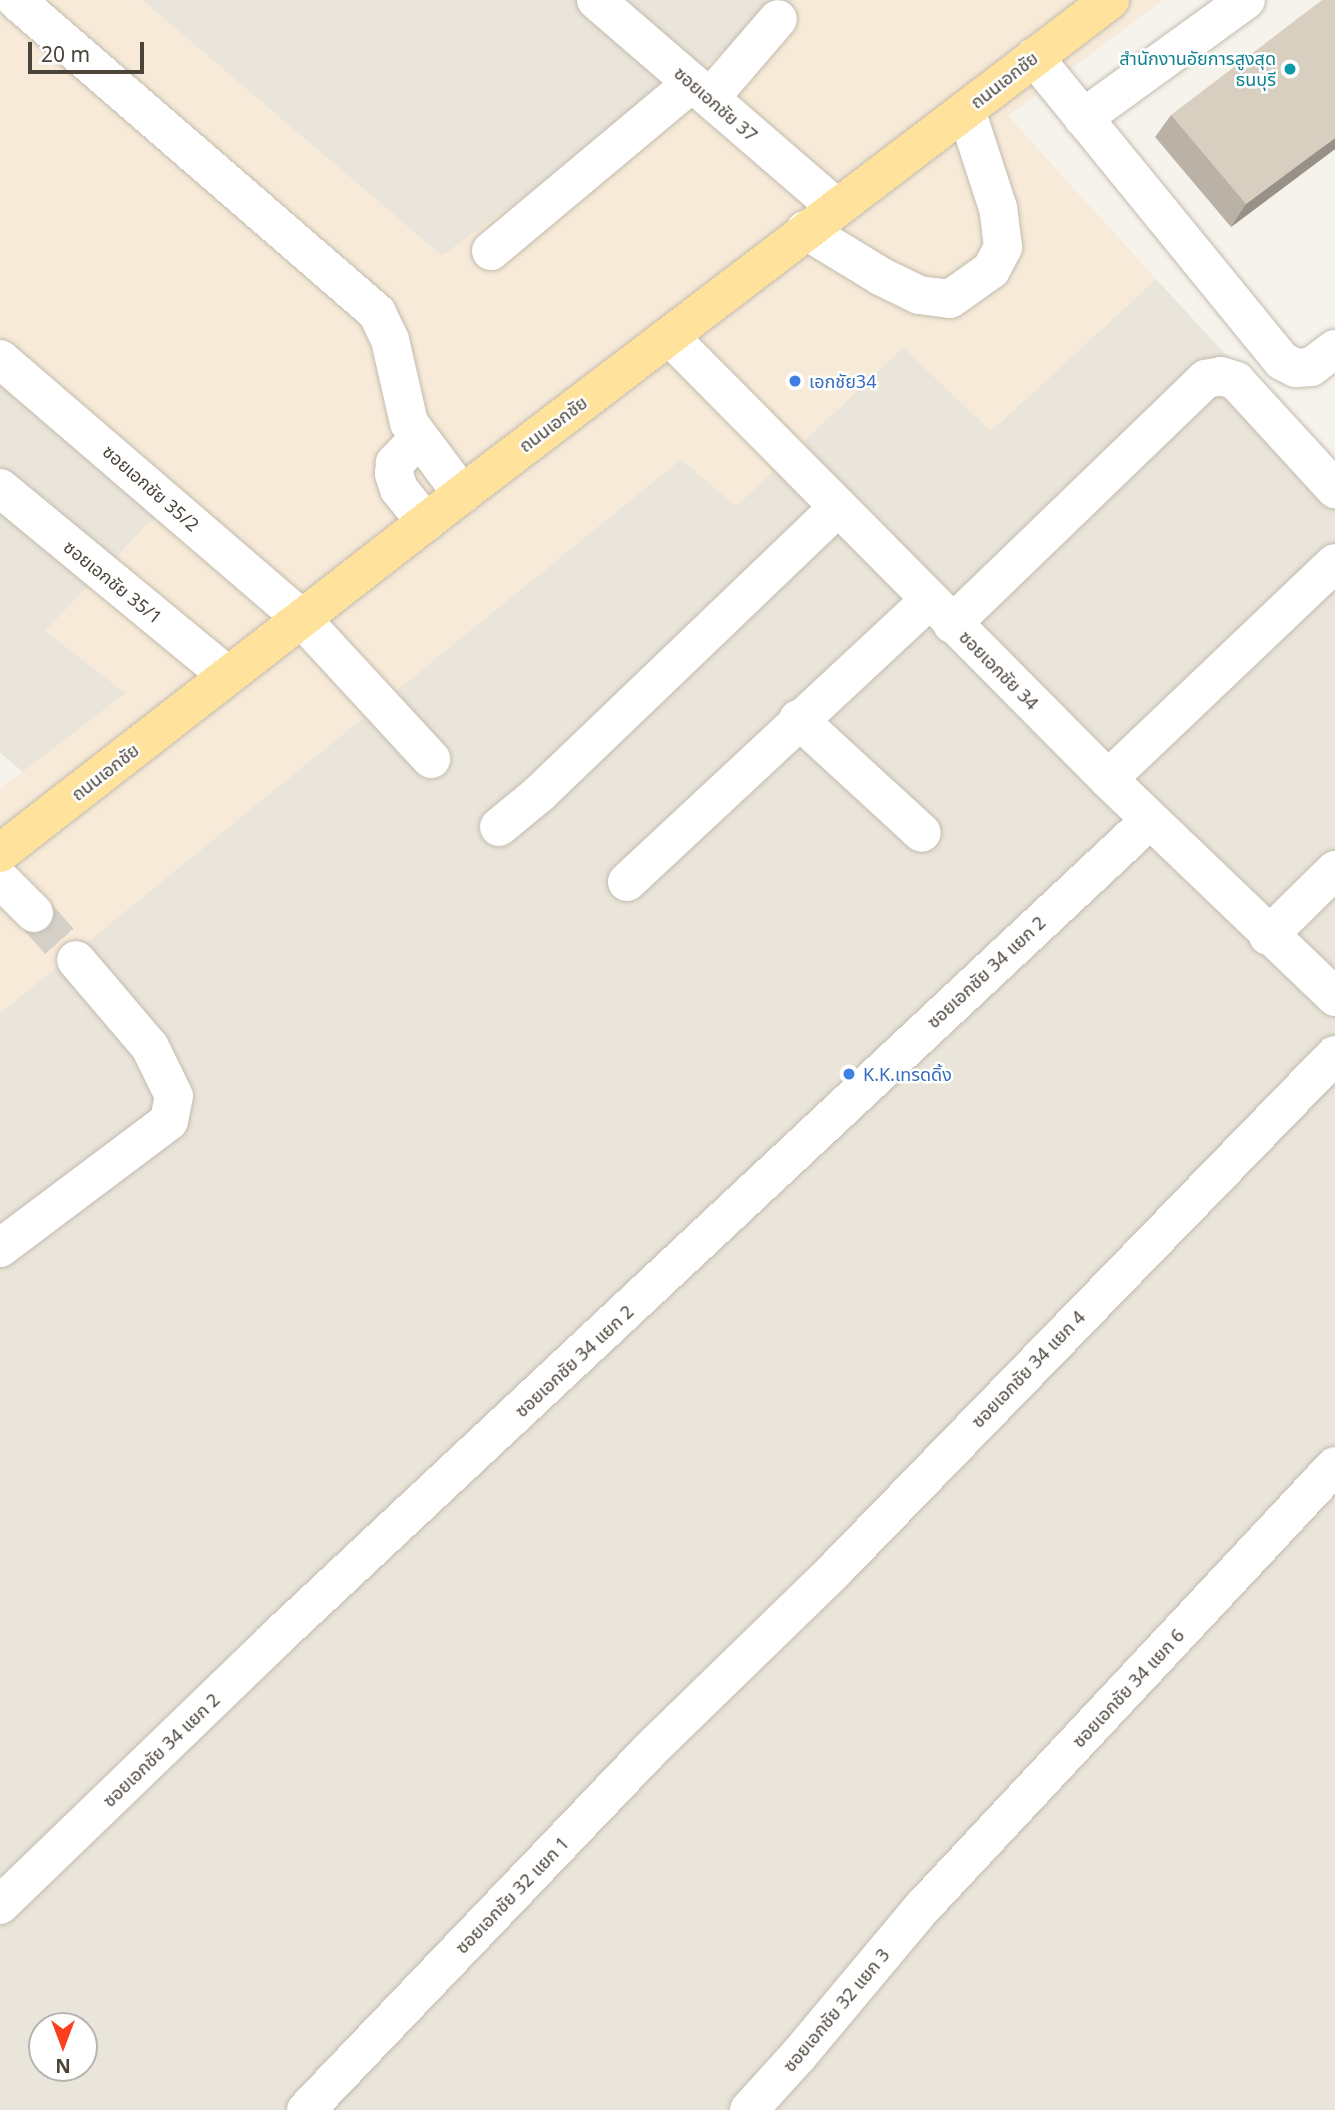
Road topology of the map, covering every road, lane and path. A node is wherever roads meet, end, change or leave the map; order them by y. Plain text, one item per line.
1 (16, 0) edge
2 (596, 0) edge
3 (1110, 0) edge
4 (1246, 0) edge
5 (778, 19) dead end
6 (1034, 57) junction
7 (701, 91) junction
8 (966, 110) junction
9 (1083, 118) junction
10 (836, 207) junction
11 (805, 230) junction
12 (491, 251) dead end
13 (669, 336) junction
14 (1335, 349) edge
15 (0, 359) edge
16 (419, 438) junction
17 (0, 488) edge
18 (1335, 489) edge
19 (462, 494) junction
20 (837, 508) junction
21 (426, 523) junction
22 (1335, 563) edge
23 (940, 612) junction
24 (301, 618) junction
25 (227, 675) junction
26 (798, 719) junction
27 (431, 759) dead end
28 (1108, 779) junction
29 (1150, 820) junction
30 (499, 827) dead end
31 (922, 833) dead end
32 (0, 853) edge
33 (1335, 870) edge
34 (0, 880) edge
35 (627, 882) dead end
36 (34, 913) tunnel mouth
37 (1268, 936) junction
38 (76, 960) tunnel mouth
39 (1335, 997) edge
40 (1335, 1055) edge
41 (0, 1248) edge
42 (1335, 1466) edge
43 (720, 1682) joint
44 (0, 1905) edge
45 (921, 1909) joint
46 (306, 2110) edge
47 (749, 2110) edge

1 - 16 street
2 - 7 street, ซอยเอกชัย 37
3 - 6 main road, ถนนเอกชัย
4 - 9 street
5 - 7 street
6 - 8 main road, ถนนเอกชัย
6 - 9 street
7 - 10 street, ซอยเอกชัย 37
7 - 12 street
8 - 10 main road, ถนนเอกชัย
8 - 11 street
9 - 14 street
10 - 11 main road, ถนนเอกชัย
11 - 13 main road, ถนนเอกชัย
13 - 19 main road, ถนนเอกชัย
13 - 20 street, ซอยเอกชัย 34
15 - 24 street, ซอยเอกชัย 35/2
16 - 19 street
16 - 21 street
17 - 25 street, ซอยเอกชัย 35/1
18 - 23 street
19 - 21 main road, ถนนเอกชัย
20 - 23 street, ซอยเอกชัย 34
20 - 30 street
21 - 24 main road, ถนนเอกชัย
22 - 28 street
23 - 26 street
23 - 28 street, ซอยเอกชัย 34
24 - 25 main road, ถนนเอกชัย
24 - 27 street, ซอยเอกชัย 35/2
25 - 32 main road, ถนนเอกชัย
26 - 31 street
26 - 35 street
28 - 29 street, ซอยเอกชัย 34
29 - 37 street, ซอยเอกชัย 34
29 - 44 street, ซอยเอกชัย 34 แยก 2
33 - 37 street
34 - 36 street
37 - 39 street, ซอยเอกชัย 34
38 - 41 street
40 - 43 street, ซอยเอกชัย 34 แยก 4
42 - 45 street, ซอยเอกชัย 34 แยก 6
43 - 46 street, ซอยเอกชัย 32 แยก 1
45 - 47 street, ซอยเอกชัย 32 แยก 3

